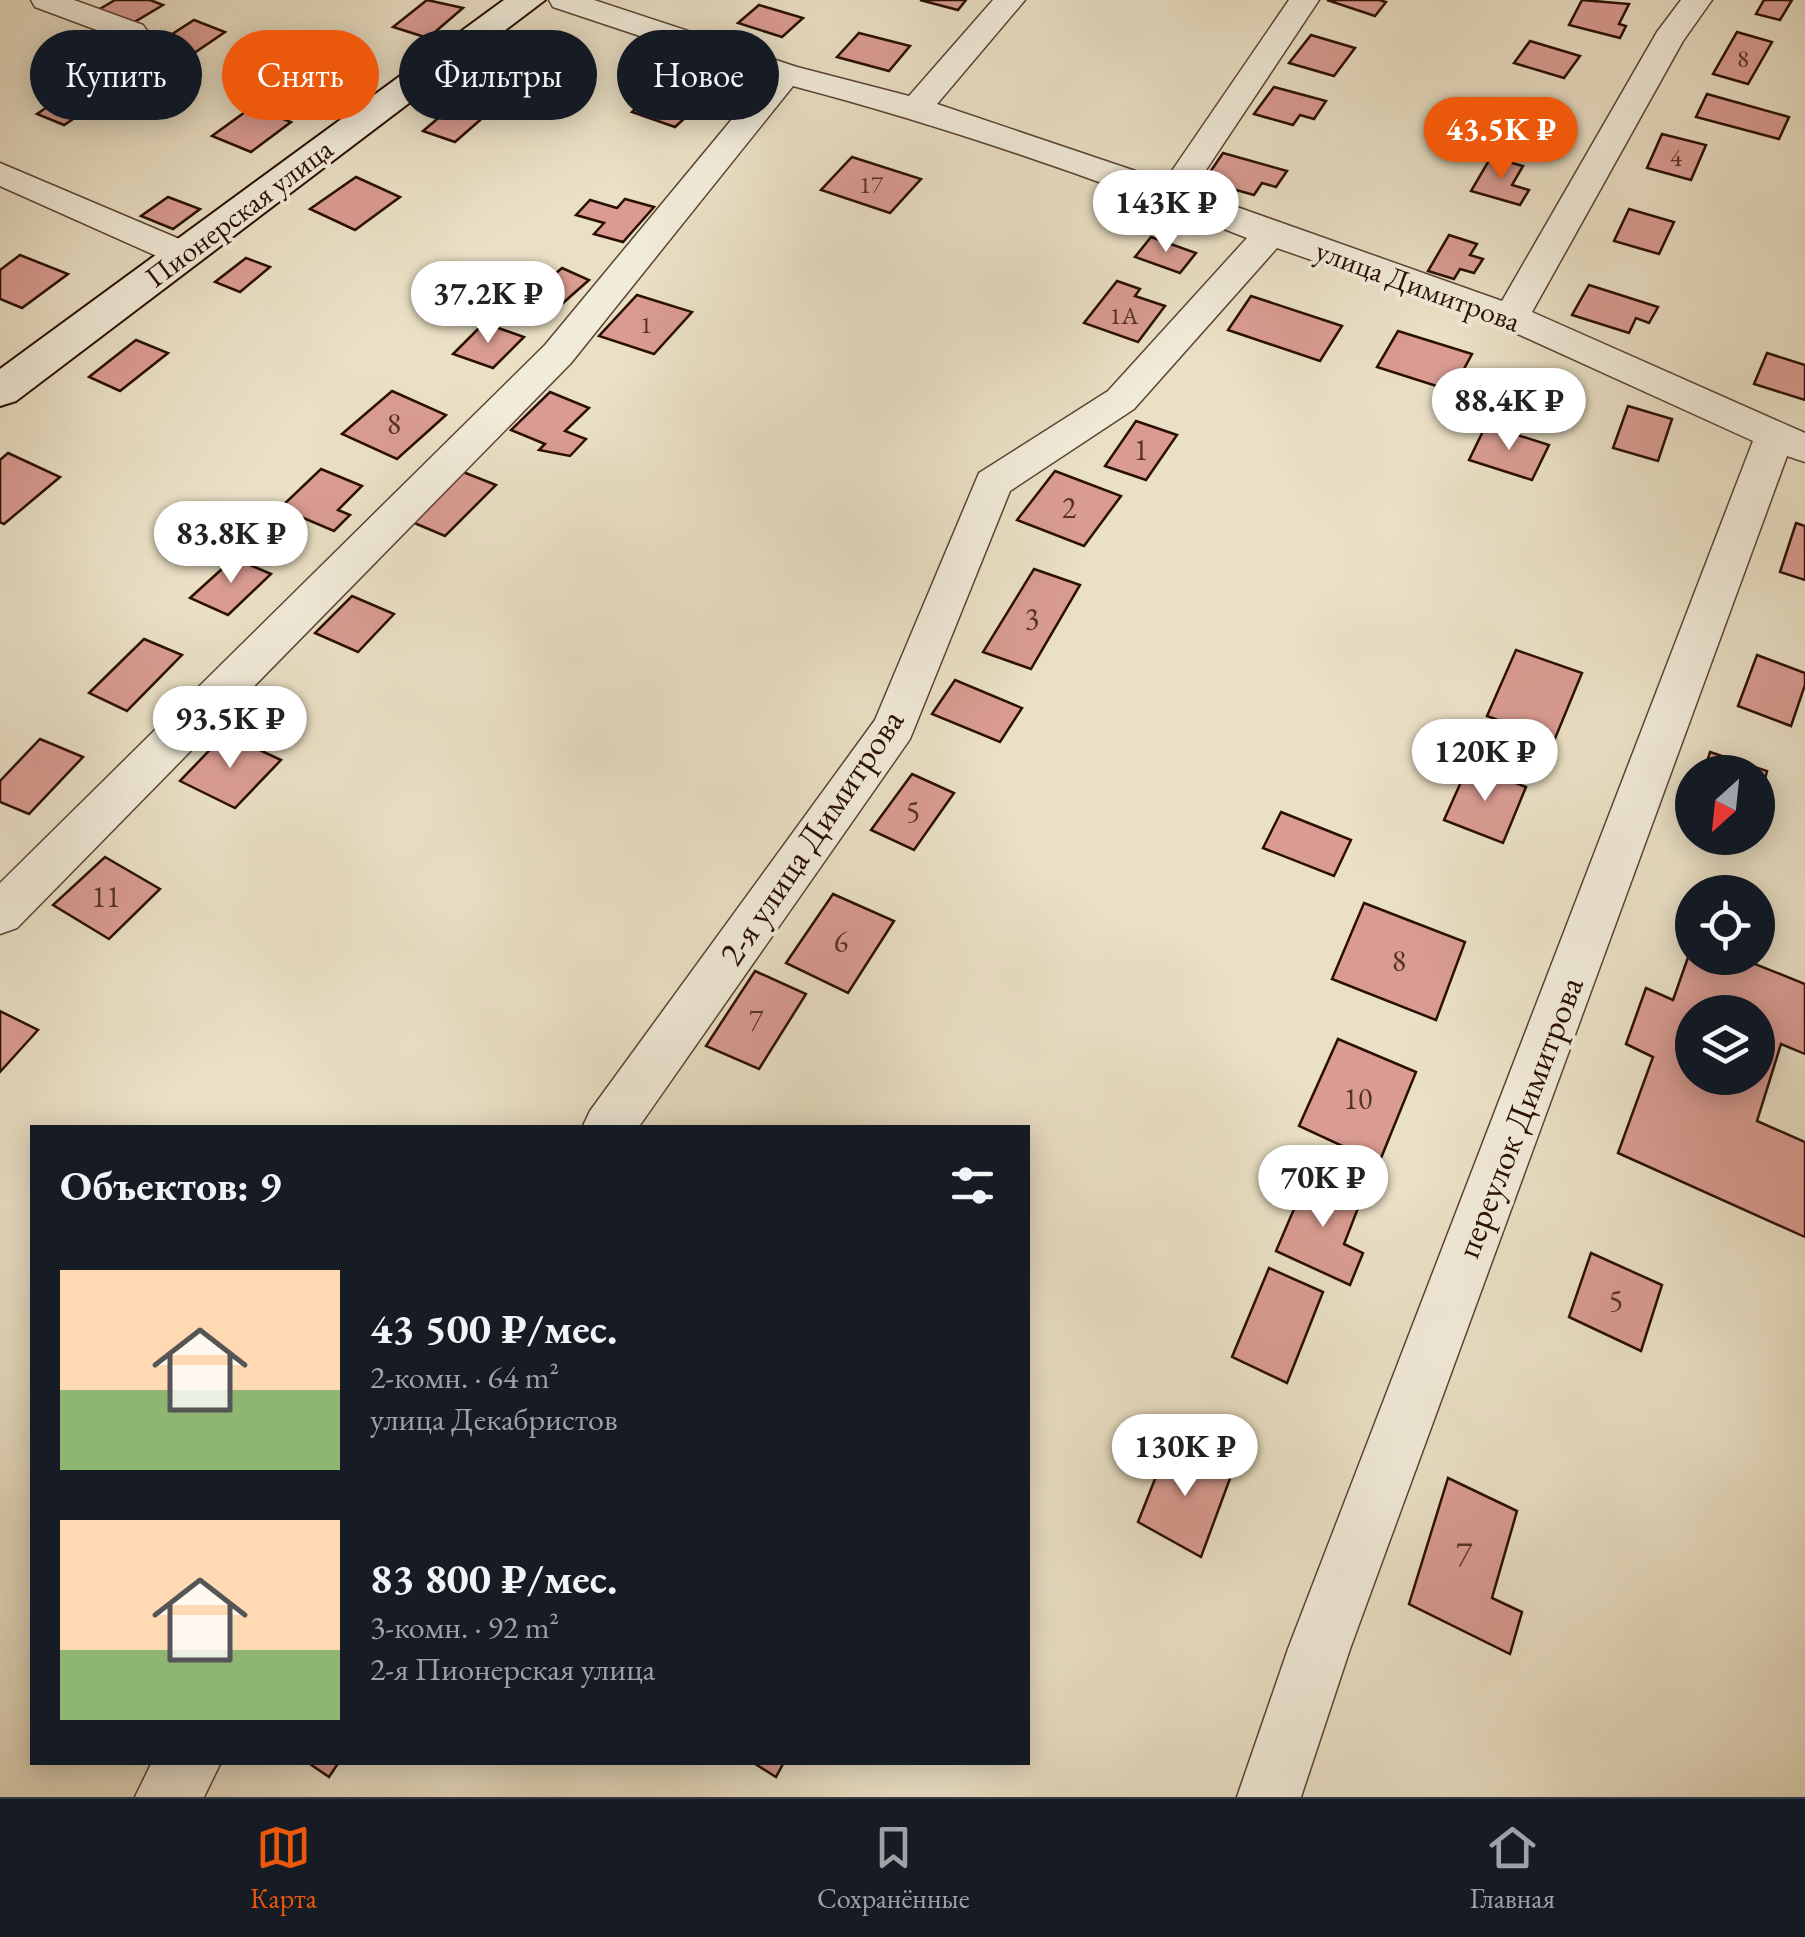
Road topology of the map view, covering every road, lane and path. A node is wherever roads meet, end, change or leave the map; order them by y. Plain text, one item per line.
1 (46, 0) edge
2 (527, 0) edge
3 (564, 0) edge
4 (1010, 0) edge
5 (1304, 0) edge
6 (1698, 0) edge
7 (127, 30) edge
8 (786, 74) junction
9 (916, 108) junction
10 (0, 173) edge
11 (1172, 196) junction
12 (1270, 234) junction
13 (183, 254) junction
14 (1511, 317) junction
15 (0, 391) edge
16 (1790, 443) edge
17 (0, 914) edge
18 (610, 1125) edge
19 (188, 1765) edge
20 (167, 1797) edge
21 (1268, 1797) edge

1 - 7 street
2 - 13 street, Пионерская улица
3 - 8 street, улица Димитрова
4 - 9 street
5 - 11 street
6 - 14 street
8 - 9 street, улица Димитрова
8 - 17 street
9 - 11 street, улица Димитрова
10 - 13 street
11 - 12 street, улица Димитрова
12 - 14 street, улица Димитрова
12 - 18 street, 2-я улица Димитрова
13 - 15 street, Пионерская улица
14 - 16 street, улица Димитрова
16 - 21 street, переулок Димитрова
19 - 20 street

